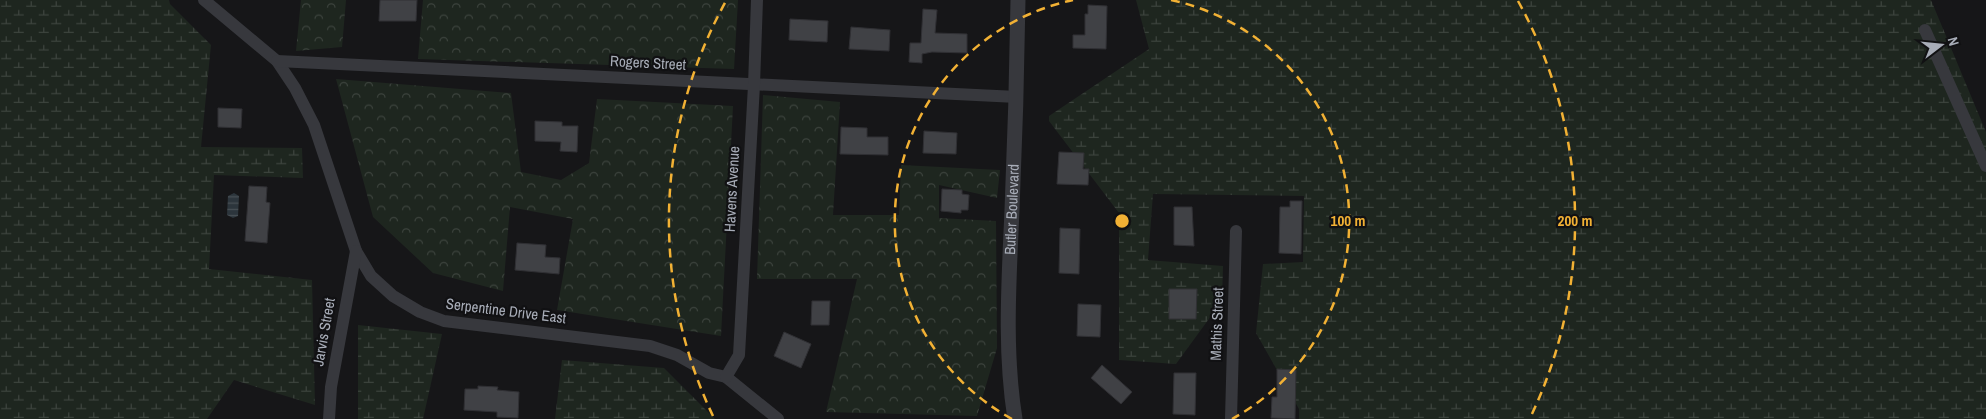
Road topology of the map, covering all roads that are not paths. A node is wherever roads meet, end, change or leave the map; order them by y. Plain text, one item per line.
1 (204, 0) edge
2 (757, 0) edge
3 (1018, 0) edge
4 (1925, 30) dead end
5 (277, 61) junction
6 (754, 85) junction
7 (1017, 97) junction
8 (1986, 166) edge
9 (1236, 231) dead end
10 (356, 251) junction
11 (726, 376) junction
12 (329, 419) edge
13 (778, 419) edge
14 (1015, 419) edge
15 (1231, 419) edge

1 - 5 street, Serpentine Drive East
2 - 6 street, Havens Avenue
3 - 7 street, Butler Boulevard
4 - 8 street
5 - 6 street, Rogers Street
5 - 10 street, Serpentine Drive East
6 - 7 street, Rogers Street
6 - 11 street, Havens Avenue
7 - 14 street, Butler Boulevard
9 - 15 street, Mathis Street
10 - 11 street, Serpentine Drive East
10 - 12 street, Jarvis Street
11 - 13 street, Serpentine Drive East

